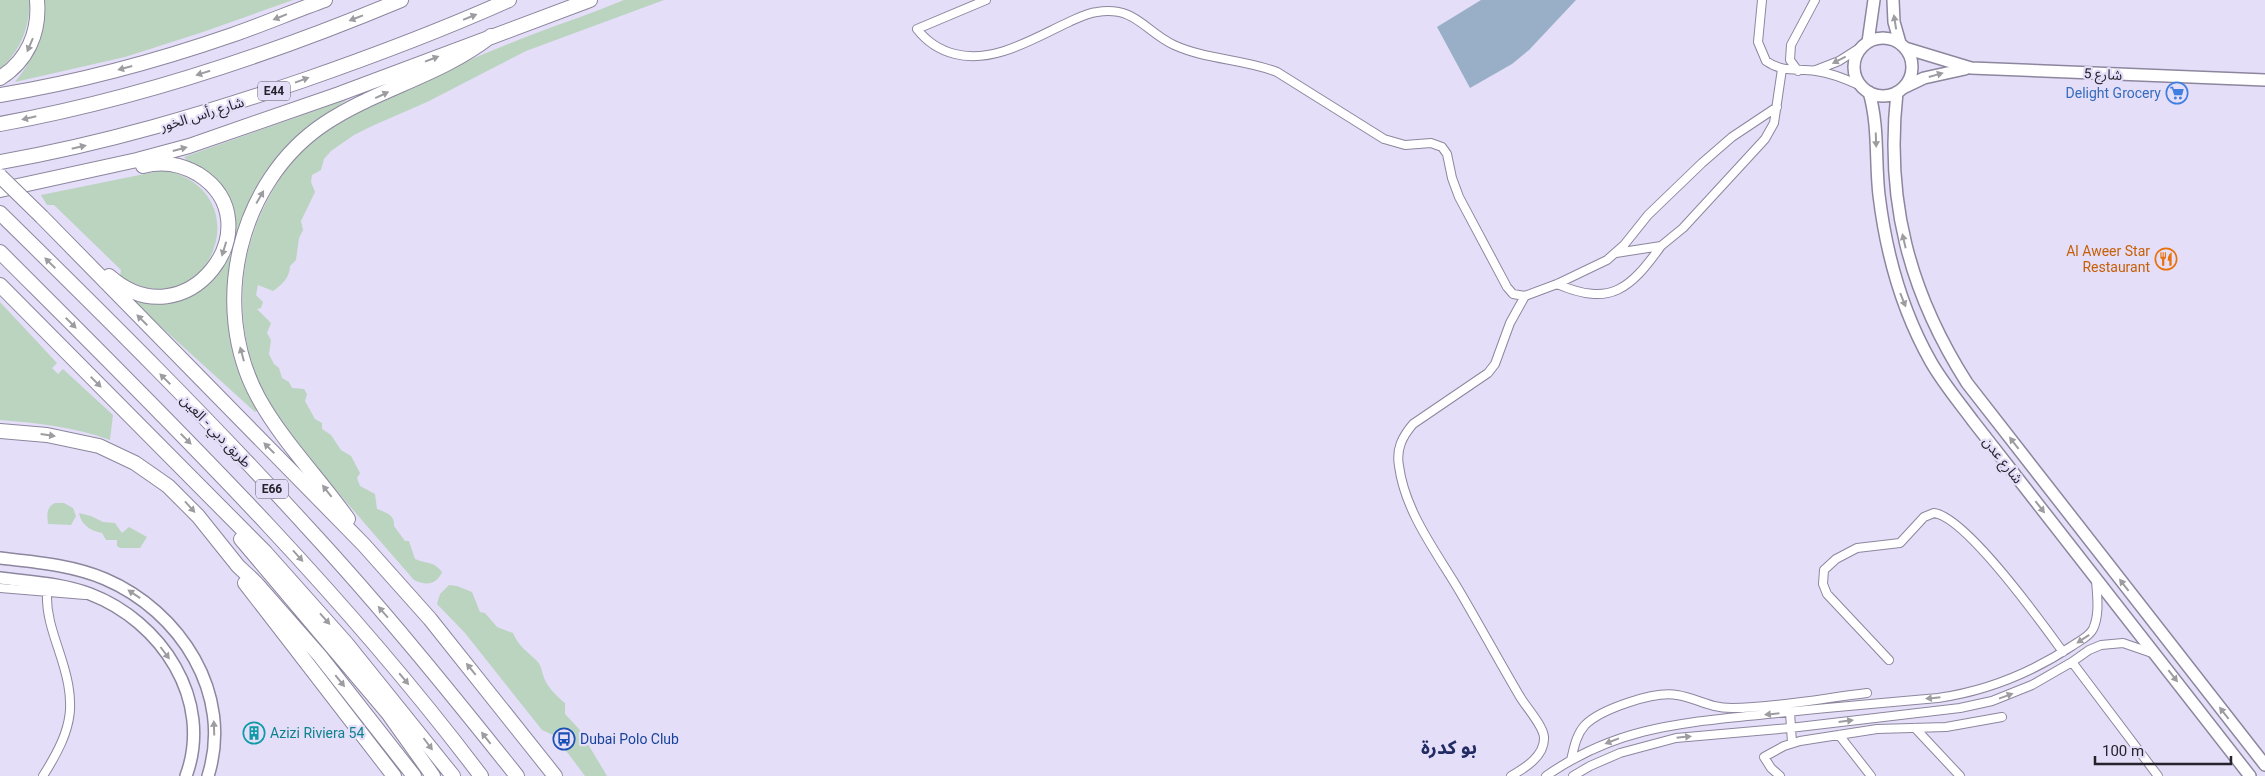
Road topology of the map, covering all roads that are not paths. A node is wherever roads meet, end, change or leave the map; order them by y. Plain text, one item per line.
1 (37, 0) edge
2 (325, 0) edge
3 (401, 0) edge
4 (509, 0) edge
5 (590, 0) edge
6 (986, 0) edge
7 (1762, 0) edge
8 (1816, 0) edge
9 (1874, 0) edge
10 (1893, 0) edge
11 (491, 36) junction
12 (1864, 44) junction
13 (1902, 46) junction
14 (1970, 68) junction
15 (1782, 69) junction
16 (1814, 70) junction
17 (1798, 71) junction
18 (0, 78) edge
19 (2265, 80) edge
20 (1865, 89) junction
21 (1900, 90) junction
22 (0, 94) edge
23 (1777, 107) junction
24 (0, 124) edge
25 (0, 162) edge
26 (0, 176) edge
27 (64, 177) junction
28 (0, 190) edge
29 (3, 216) edge
30 (1661, 246) junction
31 (0, 252) edge
32 (1616, 253) junction
33 (78, 256) junction
34 (1557, 284) junction
35 (0, 285) edge
36 (1525, 296) junction
37 (0, 431) edge
38 (195, 482) junction
39 (364, 545) junction
40 (0, 558) edge
41 (238, 566) junction
42 (2096, 578) junction
43 (2, 581) edge
44 (19, 588) joint
45 (47, 592) junction
46 (90, 594) junction
47 (2063, 652) junction
48 (2156, 655) junction
49 (1889, 660) dead end
50 (2072, 662) junction
51 (1868, 693) dead end
52 (1790, 712) junction
53 (2002, 717) dead end
54 (1790, 728) junction
55 (1915, 728) junction
56 (1839, 735) junction
57 (1792, 743) junction
58 (1571, 760) junction
59 (2265, 765) edge
60 (43, 776) edge
61 (186, 776) edge
62 (208, 776) edge
63 (394, 776) edge
64 (414, 776) edge
65 (432, 776) edge
66 (453, 776) edge
67 (481, 776) edge
68 (517, 776) edge
69 (555, 776) edge
70 (1511, 776) edge
71 (1546, 776) edge
72 (1573, 776) edge
73 (1780, 776) edge
74 (1871, 776) edge
75 (1960, 776) edge
76 (2158, 776) edge
77 (2250, 776) edge

1 -> 18 highway
2 -> 22 highway
3 -> 24 highway
25 -> 4 highway, شارع رأس الخور / E44
5 - 11 highway
6 - 36 street
7 - 15 street
8 - 17 street
9 - 12 street
13 -> 10 street
27 -> 11 highway
39 -> 11 highway
12 - 13 street
12 -> 16 street
12 - 20 street
13 - 14 street, شارع 5
13 - 21 street
14 - 19 street, شارع 5
21 -> 14 street, شارع 5
15 - 17 street
15 - 23 street
16 - 17 street
16 - 20 street
20 - 21 street
20 -> 42 street, شارع عدن
59 -> 21 street, شارع عدن
23 - 30 street
23 - 32 street
26 - 33 highway, bridge
27 - 28 highway
27 -> 33 highway
68 -> 29 highway, طريق دبي - العين / E66
30 - 32 street
30 - 34 street
31 -> 67 highway, طريق دبي - العين / E66
32 - 34 street
39 -> 33 highway
34 - 36 street
35 -> 38 highway
36 - 70 street
37 -> 41 highway
38 - 65 highway
38 -> 66 highway
69 -> 39 highway
62 -> 40 street
41 - 63 highway
41 -> 64 highway
42 -> 47 street
42 - 48 street, شارع عدن
43 - 44 street
43 - 46 street
44 - 45 street
45 - 46 street
45 - 60 street
46 -> 61 street
47 - 49 street
47 -> 52 street
48 - 50 street
48 -> 77 street, شارع عدن
54 -> 50 street
50 - 76 street
51 - 58 street
52 - 54 street
52 -> 58 street
53 - 55 street
54 - 57 street
72 -> 54 street
55 - 56 street
55 - 75 street
56 - 57 street
56 - 74 street
57 - 73 street
58 - 71 street

